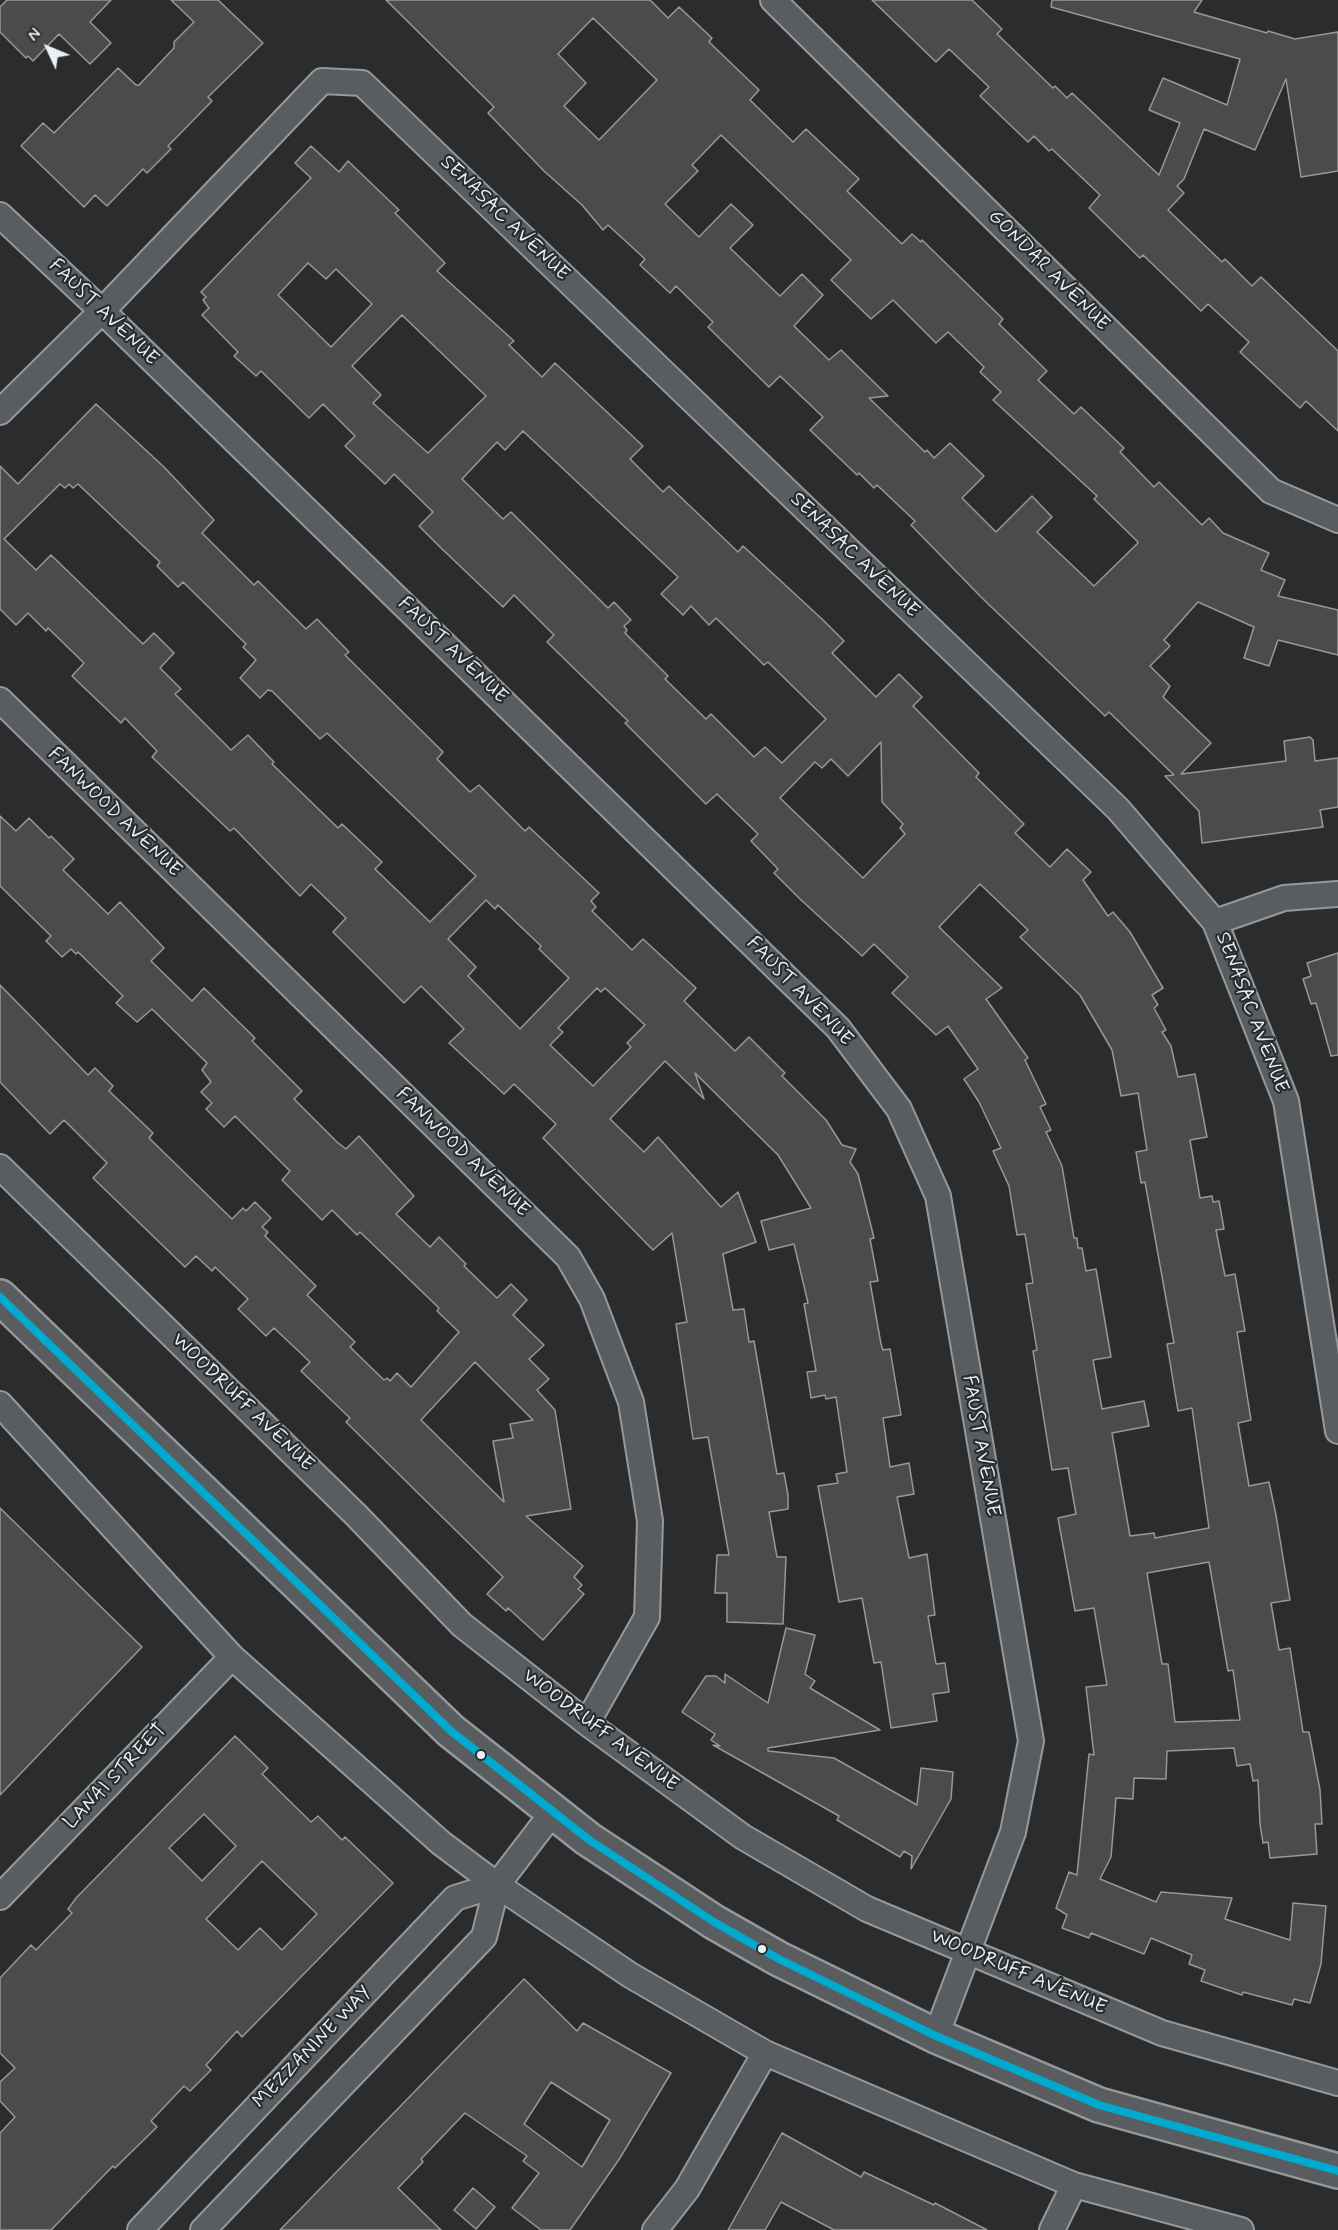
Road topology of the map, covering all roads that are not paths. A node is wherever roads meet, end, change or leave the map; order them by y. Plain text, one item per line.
1 (773, 0) edge
2 (0, 215) edge
3 (102, 311) junction
4 (0, 412) edge
5 (1338, 520) edge
6 (0, 700) edge
7 (1338, 894) edge
8 (1215, 922) junction
9 (0, 1167) edge
10 (0, 1297) edge
11 (0, 1404) edge
12 (1338, 1431) edge
13 (232, 1657) junction
14 (587, 1723) junction
15 (553, 1812) junction
16 (497, 1885) junction
17 (0, 1897) edge
18 (970, 1952) junction
19 (936, 2036) junction
20 (765, 2053) junction
21 (1338, 2083) edge
22 (1338, 2171) edge
23 (1074, 2185) junction
24 (140, 2230) edge
25 (203, 2230) edge
26 (655, 2230) edge
27 (1052, 2230) edge
28 (1241, 2230) edge

1 - 5 street, GONDAR AVENUE
2 - 3 street, FAUST AVENUE
3 - 4 street
3 - 8 street, SENASAC AVENUE
3 - 18 street, FAUST AVENUE
6 - 14 street, FANWOOD AVENUE
7 - 8 street
8 - 12 street, SENASAC AVENUE
9 - 14 street, WOODRUFF AVENUE
10 - 15 main road
11 - 13 street
13 - 16 street
13 - 17 street, LANAI STREET
14 - 18 street, WOODRUFF AVENUE
15 - 16 street
15 - 19 main road
16 - 20 street
16 - 24 street, MEZZANINE WAY
16 - 25 street
18 - 19 street, FAUST AVENUE
18 - 21 street, WOODRUFF AVENUE
19 - 22 main road
20 - 23 street
20 - 26 street
23 - 27 street
23 - 28 street

